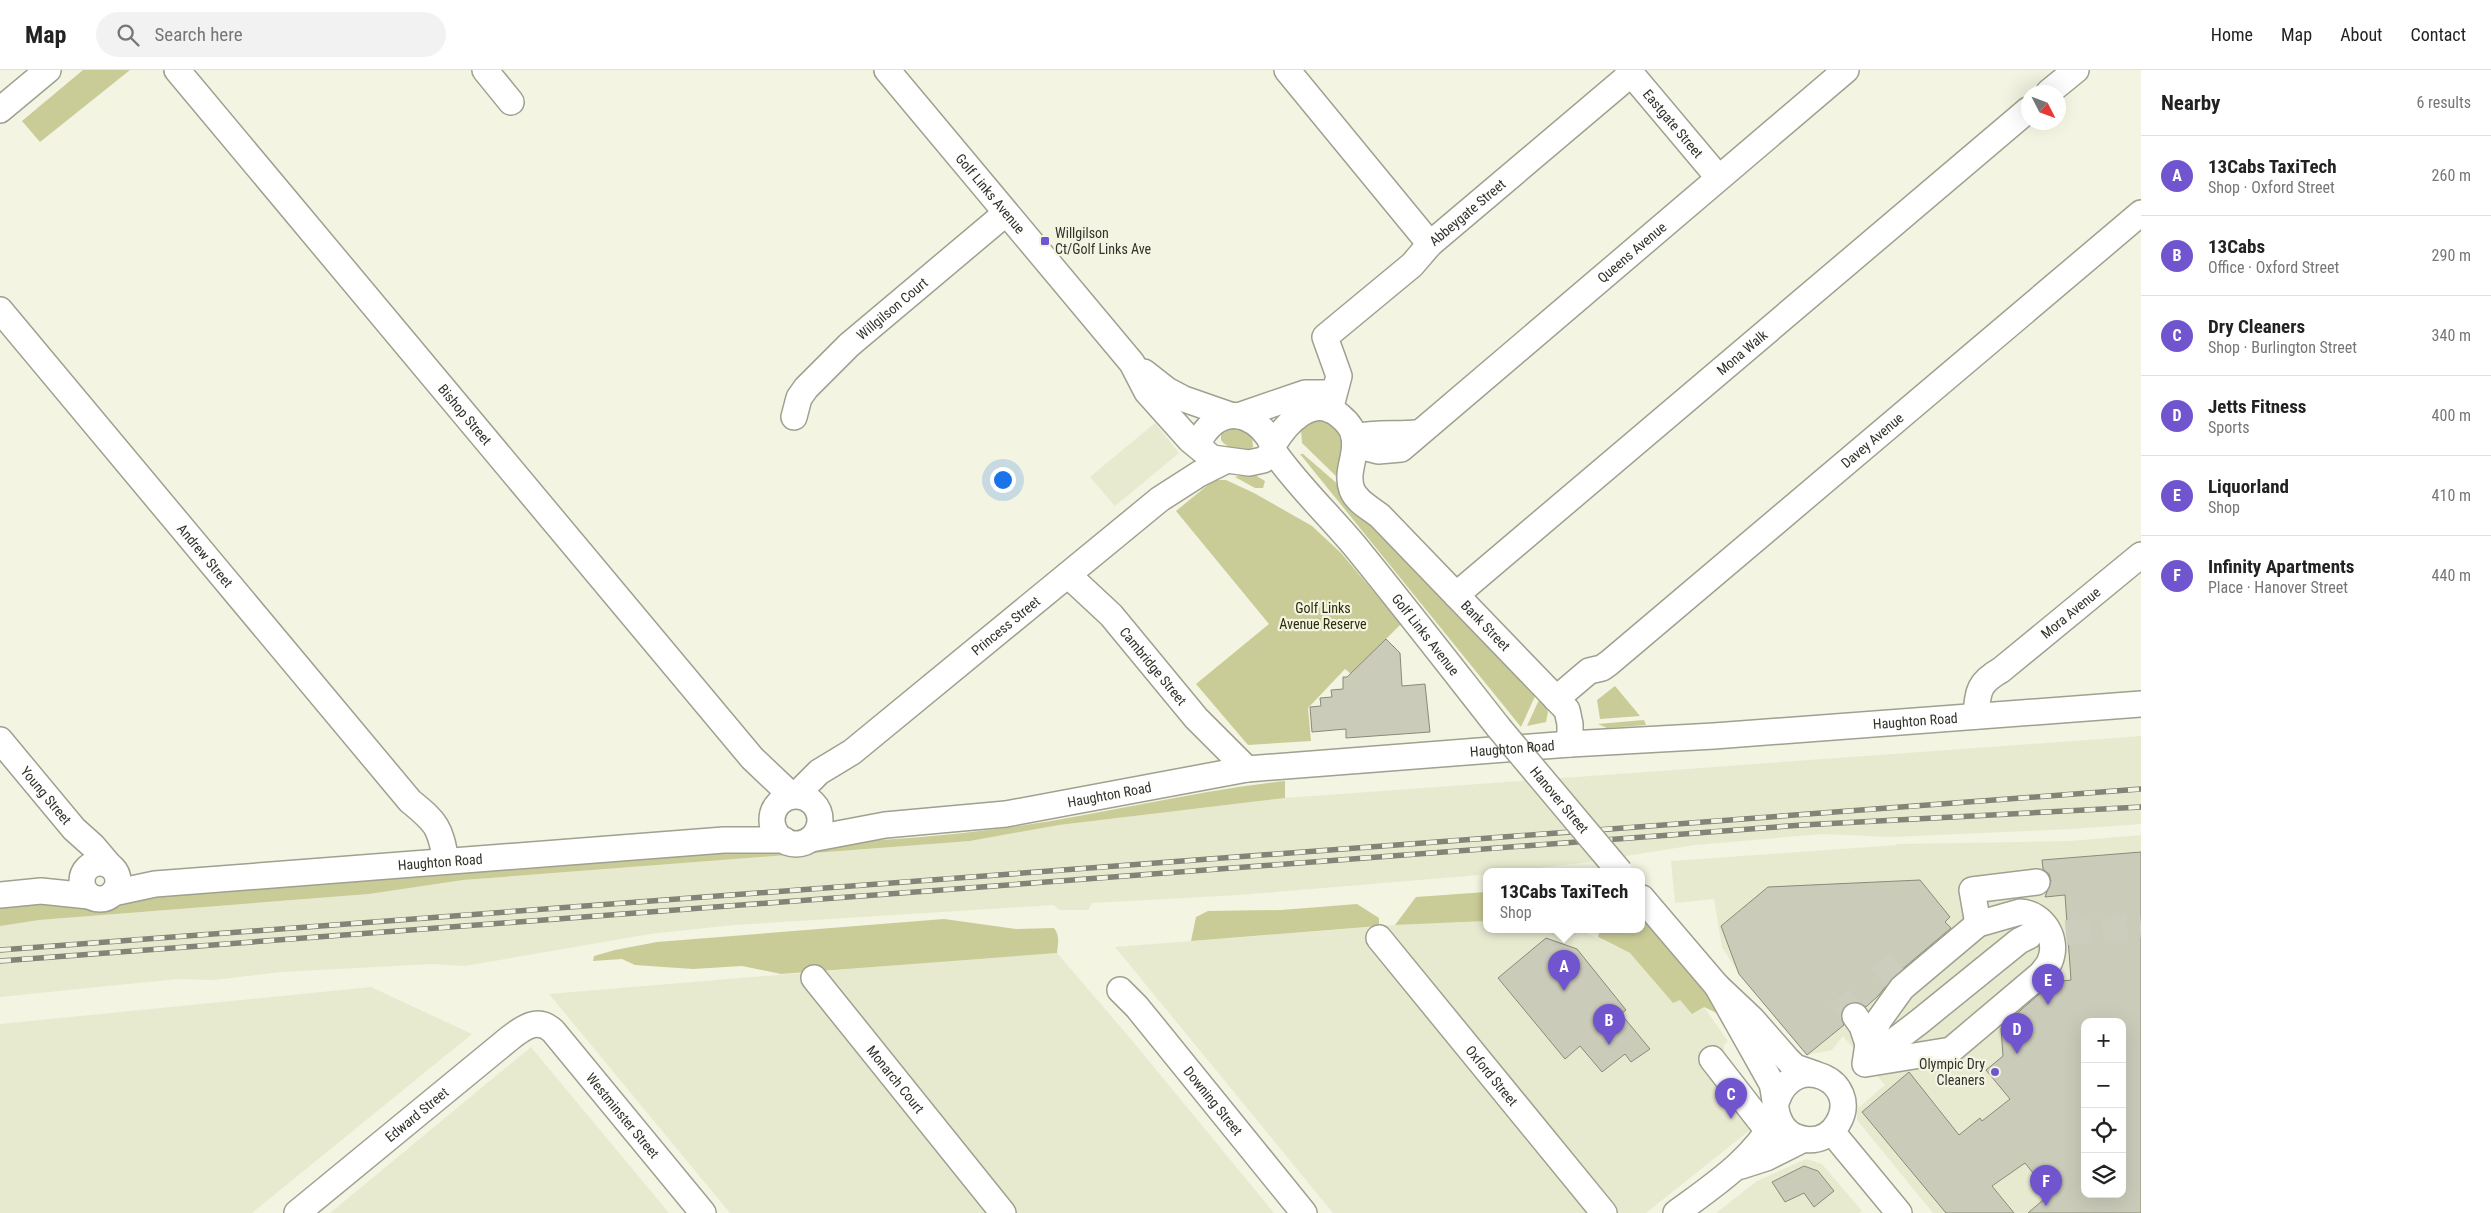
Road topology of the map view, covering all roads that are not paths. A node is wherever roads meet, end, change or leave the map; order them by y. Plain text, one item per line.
1 (48, 70) edge
2 (177, 70) edge
3 (485, 70) edge
4 (887, 70) edge
5 (1287, 70) edge
6 (1846, 70) edge
7 (2076, 70) edge
8 (1629, 72) edge
9 (2058, 85) edge
10 (511, 102) dead end
11 (0, 110) edge
12 (2021, 116) edge
13 (1718, 178) junction
14 (1006, 213) junction
15 (2141, 214) edge
16 (1430, 244) junction
17 (0, 310) edge
18 (1132, 363) junction
19 (1333, 403) junction
20 (1234, 416) junction
21 (794, 417) dead end
22 (1363, 441) junction
23 (1200, 447) junction
24 (1272, 447) junction
25 (1225, 461) junction
26 (1249, 463) junction
27 (1160, 499) junction
28 (1352, 542) junction
29 (2141, 555) edge
30 (1074, 569) junction
31 (1456, 595) junction
32 (2141, 704) edge
33 (1561, 705) junction
34 (1988, 716) junction
35 (1196, 718) junction
36 (1499, 728) joint
37 (0, 740) edge
38 (1570, 744) junction
39 (1247, 769) junction
40 (1222, 773) junction
41 (796, 805) junction
42 (885, 826) junction
43 (811, 839) junction
44 (724, 840) junction
45 (784, 840) junction
46 (439, 862) junction
47 (1617, 868) edge
48 (100, 879) junction
49 (2038, 882) dead end
50 (0, 895) edge
51 (1645, 902) edge
52 (1978, 924) junction
53 (2029, 936) tunnel mouth
54 (1379, 938) dead end
55 (814, 978) dead end
56 (1717, 986) junction
57 (1120, 990) dead end
58 (1855, 1016) tunnel mouth
59 (539, 1024) joint
60 (1866, 1054) junction
61 (1712, 1059) dead end
62 (1815, 1074) junction
63 (1838, 1088) junction
64 (1774, 1116) junction
65 (1832, 1132) junction
66 (1802, 1140) junction
67 (1739, 1166) junction
68 (297, 1213) edge
69 (703, 1213) edge
70 (1003, 1213) edge
71 (1304, 1213) edge
72 (1604, 1213) edge
73 (1676, 1213) edge
74 (1898, 1213) edge

1 - 11 street
2 - 41 street, Bishop Street
3 - 10 street
4 - 14 street, Golf Links Avenue
5 - 16 street, Abbeygate Street
6 - 13 street, Queens Avenue
7 - 9 street
8 - 13 street, Eastgate Street
8 - 16 street, Abbeygate Street
12 - 31 street, Mona Walk
13 - 22 street, Queens Avenue
14 - 18 street, Golf Links Avenue
14 - 21 street, Willgilson Court
15 - 33 street, Davey Avenue
16 - 19 street
17 - 46 street, Andrew Street
18 - 20 street, Golf Links Avenue
18 - 23 street, Golf Links Avenue
19 - 20 street
19 - 22 street
19 - 24 street
20 - 23 street
20 - 24 street
22 - 31 street, Bank Street
23 - 25 street
23 - 27 street, Princess Street
24 - 26 street
24 - 28 street, Golf Links Avenue
25 - 26 street
25 - 27 street, Princess Street
26 - 28 street, Golf Links Avenue
27 - 30 street, Princess Street
28 - 36 street, Golf Links Avenue
29 - 34 street, Mora Avenue
30 - 35 street, Cambridge Street
30 - 41 street, Princess Street
31 - 33 street, Bank Street
32 - 34 street, Haughton Road
33 - 38 street
34 - 38 street, Haughton Road
35 - 39 street, Cambridge Street
35 - 40 street, Cambridge Street
36 - 47 street, Hanover Street, bridge
37 - 48 street, Young Street
38 - 39 street, Haughton Road
39 - 40 street, Haughton Road
40 - 42 street, Haughton Road
41 - 42 street, Haughton Road
41 - 43 street
41 - 44 street, Haughton Road
41 - 45 street, Bishop Street
42 - 43 street, Haughton Road
43 - 45 street, Haughton Road
44 - 45 street, Haughton Road
44 - 46 street, Haughton Road
46 - 48 street, Haughton Road
48 - 50 street
49 - 52 street
51 - 56 street
52 - 60 street
52 - 60 street
53 - 60 street
54 - 72 street, Oxford Street
55 - 70 street, Monarch Court
56 - 62 street
56 - 64 street
57 - 71 street, Downing Street
58 - 60 street
59 - 68 street, Edward Street
59 - 69 street, Westminster Street
60 - 63 street
61 - 64 street
62 - 63 street
62 - 64 street
63 - 65 street
64 - 66 street
64 - 67 street
65 - 66 street
65 - 74 street
66 - 67 street
67 - 73 street

